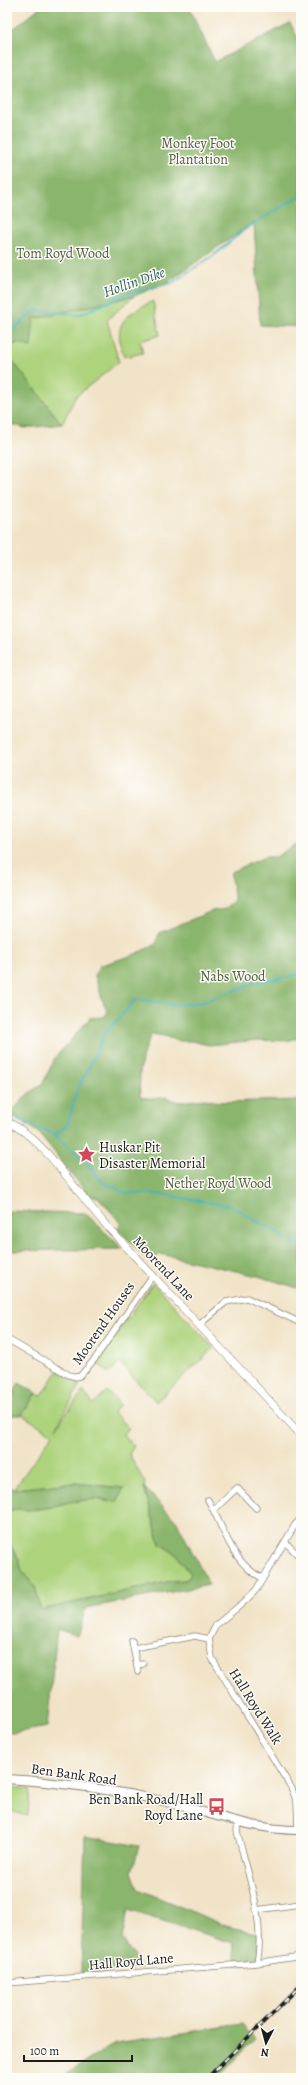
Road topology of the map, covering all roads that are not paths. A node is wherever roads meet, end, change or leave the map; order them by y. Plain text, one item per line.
1 (7, 1122) edge
2 (154, 1275) junction
3 (301, 1323) edge
4 (199, 1325) junction
5 (7, 1339) edge
6 (301, 1435) edge
7 (208, 1500) dead end
8 (256, 1508) dead end
9 (214, 1510) junction
10 (301, 1518) edge
11 (285, 1542) junction
12 (301, 1558) edge
13 (263, 1578) junction
14 (209, 1639) junction
15 (132, 1641) dead end
16 (134, 1648) junction
17 (138, 1672) dead end
18 (7, 1779) edge
19 (238, 1821) junction
20 (300, 1830) edge
21 (301, 1904) edge
22 (256, 1910) junction
23 (301, 1956) edge
24 (257, 1963) junction
25 (7, 1983) edge

1 - 2 street, Moorend Lane
2 - 4 street, Moorend Lane
2 - 5 street, Moorend Houses
3 - 4 street
4 - 6 street, Moorend Lane
7 - 9 street
8 - 9 street
9 - 13 street
10 - 11 street
11 - 12 street
11 - 13 street
13 - 14 street
14 - 16 street
14 - 20 street, Hall Royd Walk
15 - 16 street
16 - 17 street
18 - 19 main road, Ben Bank Road
19 - 20 main road, Ben Bank Road
19 - 22 street
21 - 22 street
22 - 24 street
23 - 24 street, Hall Royd Lane
24 - 25 street, Hall Royd Lane

